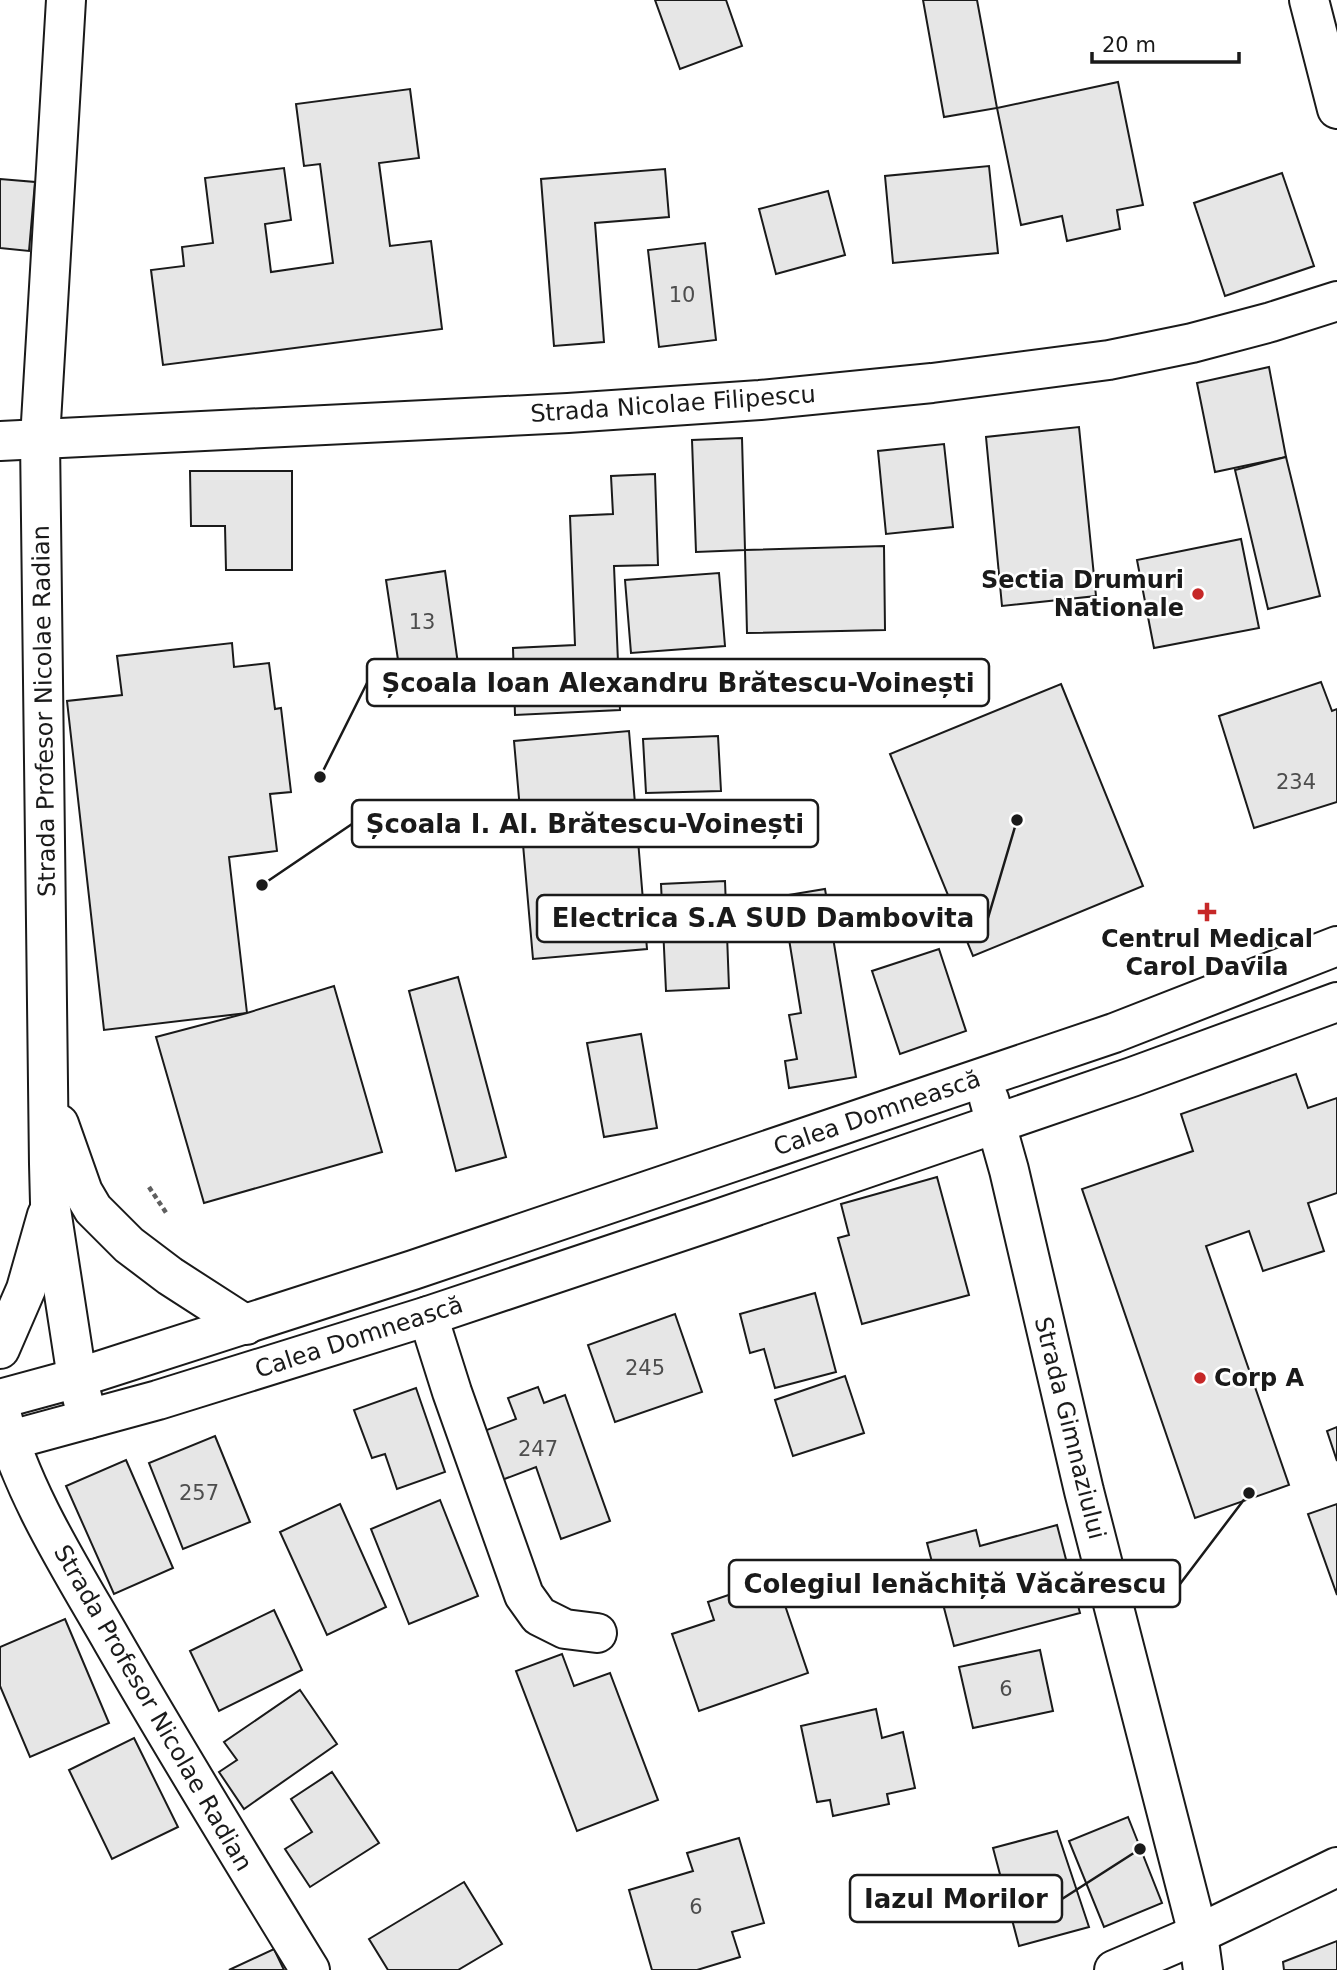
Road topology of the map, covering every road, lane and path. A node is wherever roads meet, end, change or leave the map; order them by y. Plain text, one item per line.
1 (66, 0) edge
2 (1309, 0) edge
3 (1337, 109) edge
4 (1337, 301) edge
5 (40, 439) junction
6 (0, 441) edge
7 (1337, 946) edge
8 (1337, 1002) edge
9 (982, 1077) junction
10 (49, 1095) junction
11 (997, 1122) junction
12 (50, 1203) junction
13 (428, 1316) junction
14 (246, 1325) junction
15 (0, 1349) edge
16 (77, 1378) junction
17 (0, 1399) edge
18 (88, 1419) junction
19 (3, 1431) edge
20 (597, 1633) dead end
21 (1337, 1867) edge
22 (1201, 1952) edge
23 (310, 1970) edge
24 (1114, 1970) edge

1 - 5 street, Strada Profesor Nicolae Radian
2 - 3 street
4 - 5 street, Strada Nicolae Filipescu
5 - 6 street, Strada Nicolae Filipescu
5 - 10 street, Strada Profesor Nicolae Radian
7 - 9 street, Calea Domnească
8 - 11 street, Calea Domnească
9 - 11 street, Strada Gimnaziului
9 - 14 street, Calea Domnească
10 - 12 street, Strada Profesor Nicolae Radian
10 - 14 street
11 - 13 street, Calea Domnească
11 - 22 street, Strada Gimnaziului
12 - 15 street
12 - 16 street, Strada Profesor Nicolae Radian
13 - 18 street, Calea Domnească
13 - 20 street
14 - 16 street, Calea Domnească
16 - 17 street, Calea Domnească
16 - 18 street, Strada Profesor Nicolae Radian
18 - 19 street, Calea Domnească
19 - 23 street, Strada Profesor Nicolae Radian
21 - 22 street
22 - 24 street

